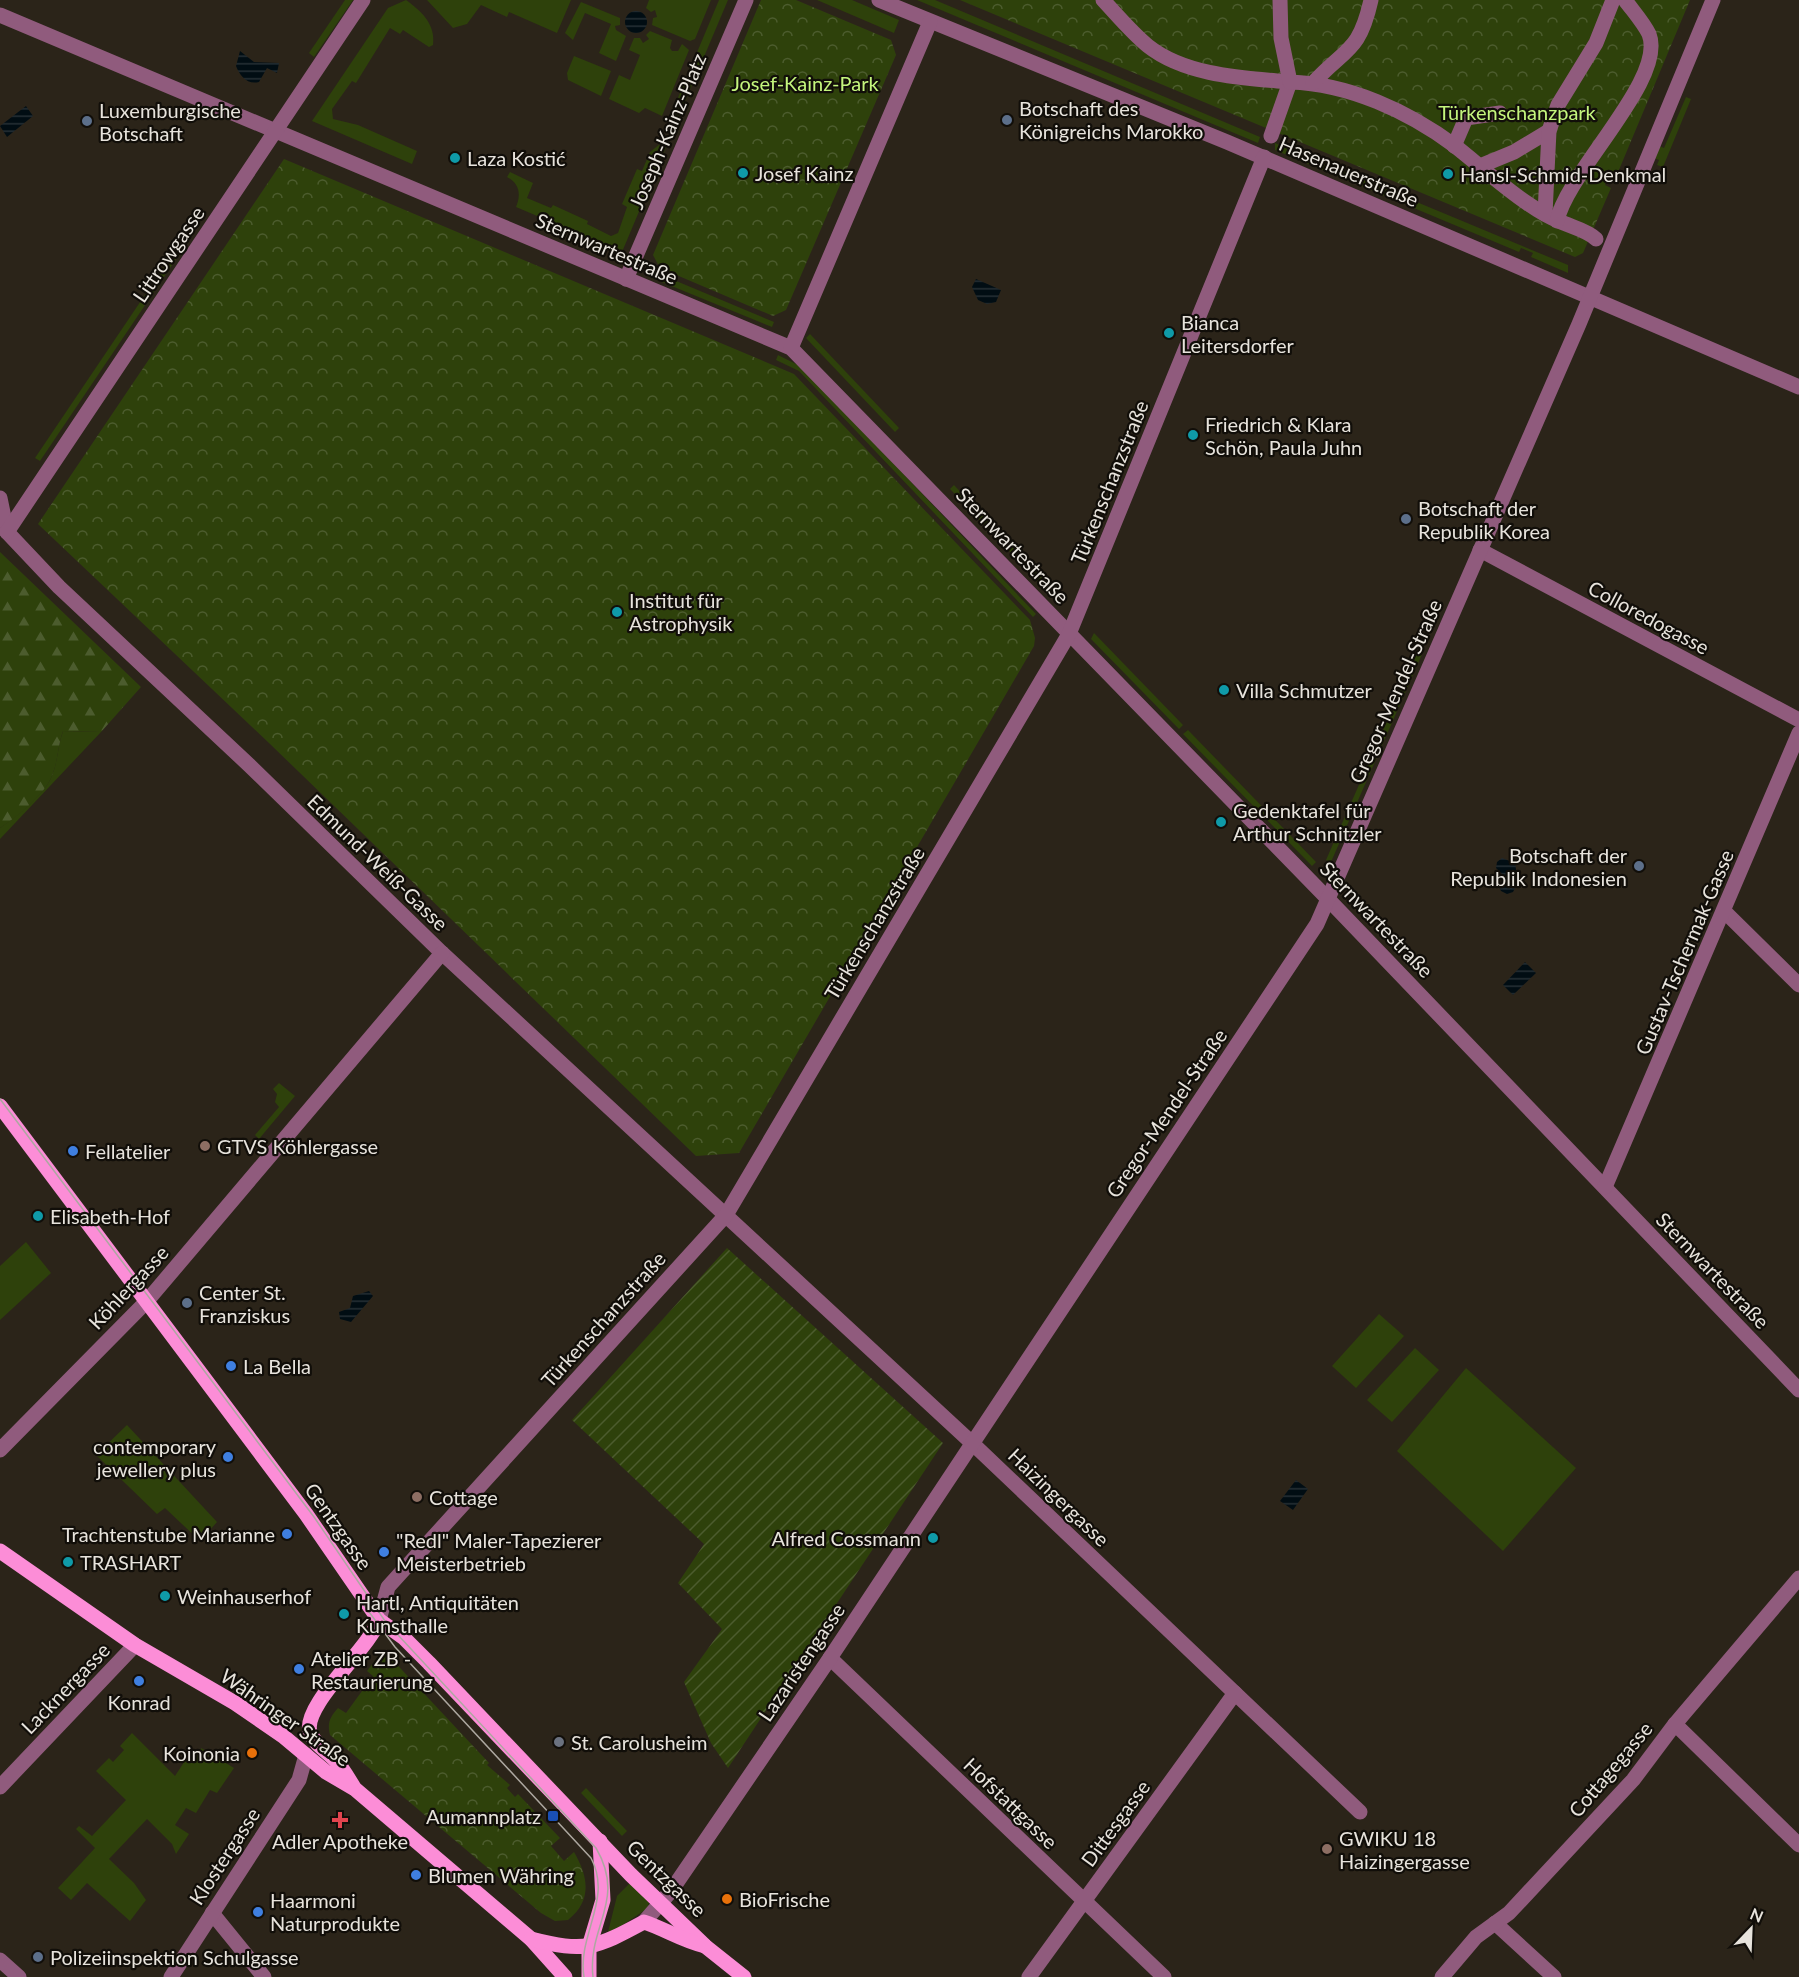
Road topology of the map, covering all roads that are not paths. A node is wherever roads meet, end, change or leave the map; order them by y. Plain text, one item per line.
1 (363, 0) edge
2 (746, 0) edge
3 (879, 0) edge
4 (1103, 0) edge
5 (1280, 0) edge
6 (1371, 0) edge
7 (1613, 0) edge
8 (1625, 0) edge
9 (1713, 0) edge
10 (0, 15) edge
11 (930, 22) junction
12 (1290, 82) junction
13 (1312, 82) junction
14 (1500, 113) dead end
15 (1549, 130) junction
16 (275, 132) junction
17 (1271, 136) dead end
18 (1454, 146) junction
19 (1264, 157) junction
20 (1480, 166) junction
21 (1551, 217) junction
22 (1596, 239) dead end
23 (626, 279) junction
24 (1589, 297) junction
25 (791, 348) junction
26 (1799, 387) edge
27 (0, 498) edge
28 (7, 532) junction
29 (1480, 550) junction
30 (1069, 634) junction
31 (1799, 720) edge
32 (1799, 733) edge
33 (1327, 898) junction
34 (1725, 912) junction
35 (442, 953) junction
36 (1799, 985) edge
37 (0, 1106) edge
38 (1605, 1187) junction
39 (726, 1215) junction
40 (147, 1302) junction
41 (1799, 1390) edge
42 (972, 1443) junction
43 (0, 1450) edge
44 (0, 1551) edge
45 (1799, 1578) edge
46 (379, 1620) junction
47 (135, 1645) junction
48 (830, 1658) junction
49 (1234, 1693) junction
50 (1674, 1724) junction
51 (306, 1755) junction
52 (0, 1786) edge
53 (355, 1789) junction
54 (1360, 1812) dead end
55 (600, 1841) junction
56 (1799, 1845) edge
57 (1083, 1902) junction
58 (662, 1903) junction
59 (212, 1914) junction
60 (644, 1922) junction
61 (1495, 1923) junction
62 (531, 1939) junction
63 (705, 1946) junction
64 (589, 1947) junction
65 (0, 1960) edge
66 (558, 1975) edge
67 (19, 1977) edge
68 (171, 1977) edge
69 (264, 1977) edge
70 (589, 1977) edge
71 (744, 1977) edge
72 (1029, 1977) edge
73 (1164, 1977) edge
74 (1442, 1977) edge
75 (1554, 1977) edge

1 - 16 street, Littrowgasse
2 - 23 street, Joseph-Kainz-Platz
3 - 11 street, Hasenauerstraße
4 - 12 street
5 - 12 street
6 - 13 street
7 - 15 street
8 - 21 street
9 - 24 street, Gregor-Mendel-Straße
10 - 16 street, Sternwartestraße
11 - 19 street, Hasenauerstraße
11 - 25 street
12 - 13 street
12 - 17 street
13 - 18 street
14 - 18 street
15 - 20 street
15 - 21 street
16 - 23 street, Sternwartestraße
16 - 28 street, Littrowgasse
18 - 20 street
19 - 24 street, Hasenauerstraße
19 - 30 street, Türkenschanzstraße
20 - 21 street
21 - 22 street
23 - 25 street, Sternwartestraße
24 - 26 street, Hasenauerstraße
24 - 29 street, Gregor-Mendel-Straße
25 - 30 street, Sternwartestraße
27 - 28 street
28 - 35 street, Edmund-Weiß-Gasse
29 - 31 street, Colloredogasse
29 - 33 street, Gregor-Mendel-Straße
30 - 33 street, Sternwartestraße
30 - 39 street, Türkenschanzstraße
32 - 34 street, Gustav-Tschermak-Gasse
33 - 38 street, Sternwartestraße
33 - 42 street, Gregor-Mendel-Straße
34 - 36 street
34 - 38 street, Gustav-Tschermak-Gasse
35 - 39 street, Edmund-Weiß-Gasse
35 - 40 street, Köhlergasse
37 - 40 main road, Gentzgasse
38 - 41 street, Sternwartestraße
39 - 42 street, Haizingergasse
39 - 46 street, Türkenschanzstraße
40 - 43 street, Köhlergasse
40 - 46 main road, Gentzgasse
42 - 48 street, Lazaristengasse
42 - 49 street, Haizingergasse
44 - 47 main road, Währinger Straße
45 - 50 street, Cottagegasse
46 - 53 main road
46 - 55 main road, Gentzgasse
47 - 51 main road, Währinger Straße
47 - 52 street, Lacknergasse
48 - 57 street, Hofstattgasse
48 - 58 street, Lazaristengasse
49 - 54 street, Haizingergasse
49 - 57 street, Dittesgasse
50 - 56 street
50 - 61 street, Cottagegasse
51 - 53 main road, Währinger Straße
51 - 59 street, Klostergasse
53 - 62 main road, Währinger Straße
55 - 58 main road, Gentzgasse
55 - 64 main road
57 - 72 street, Dittesgasse
57 - 73 street, Hofstattgasse
58 - 60 street
58 - 63 main road, Gentzgasse
59 - 68 street, Klostergasse
59 - 69 street
60 - 63 main road
60 - 64 main road
61 - 74 street, Cottagegasse
61 - 75 street
62 - 64 main road, Währinger Straße
62 - 66 main road, Währinger Straße
63 - 71 main road, Gentzgasse
64 - 70 main road
65 - 67 street

